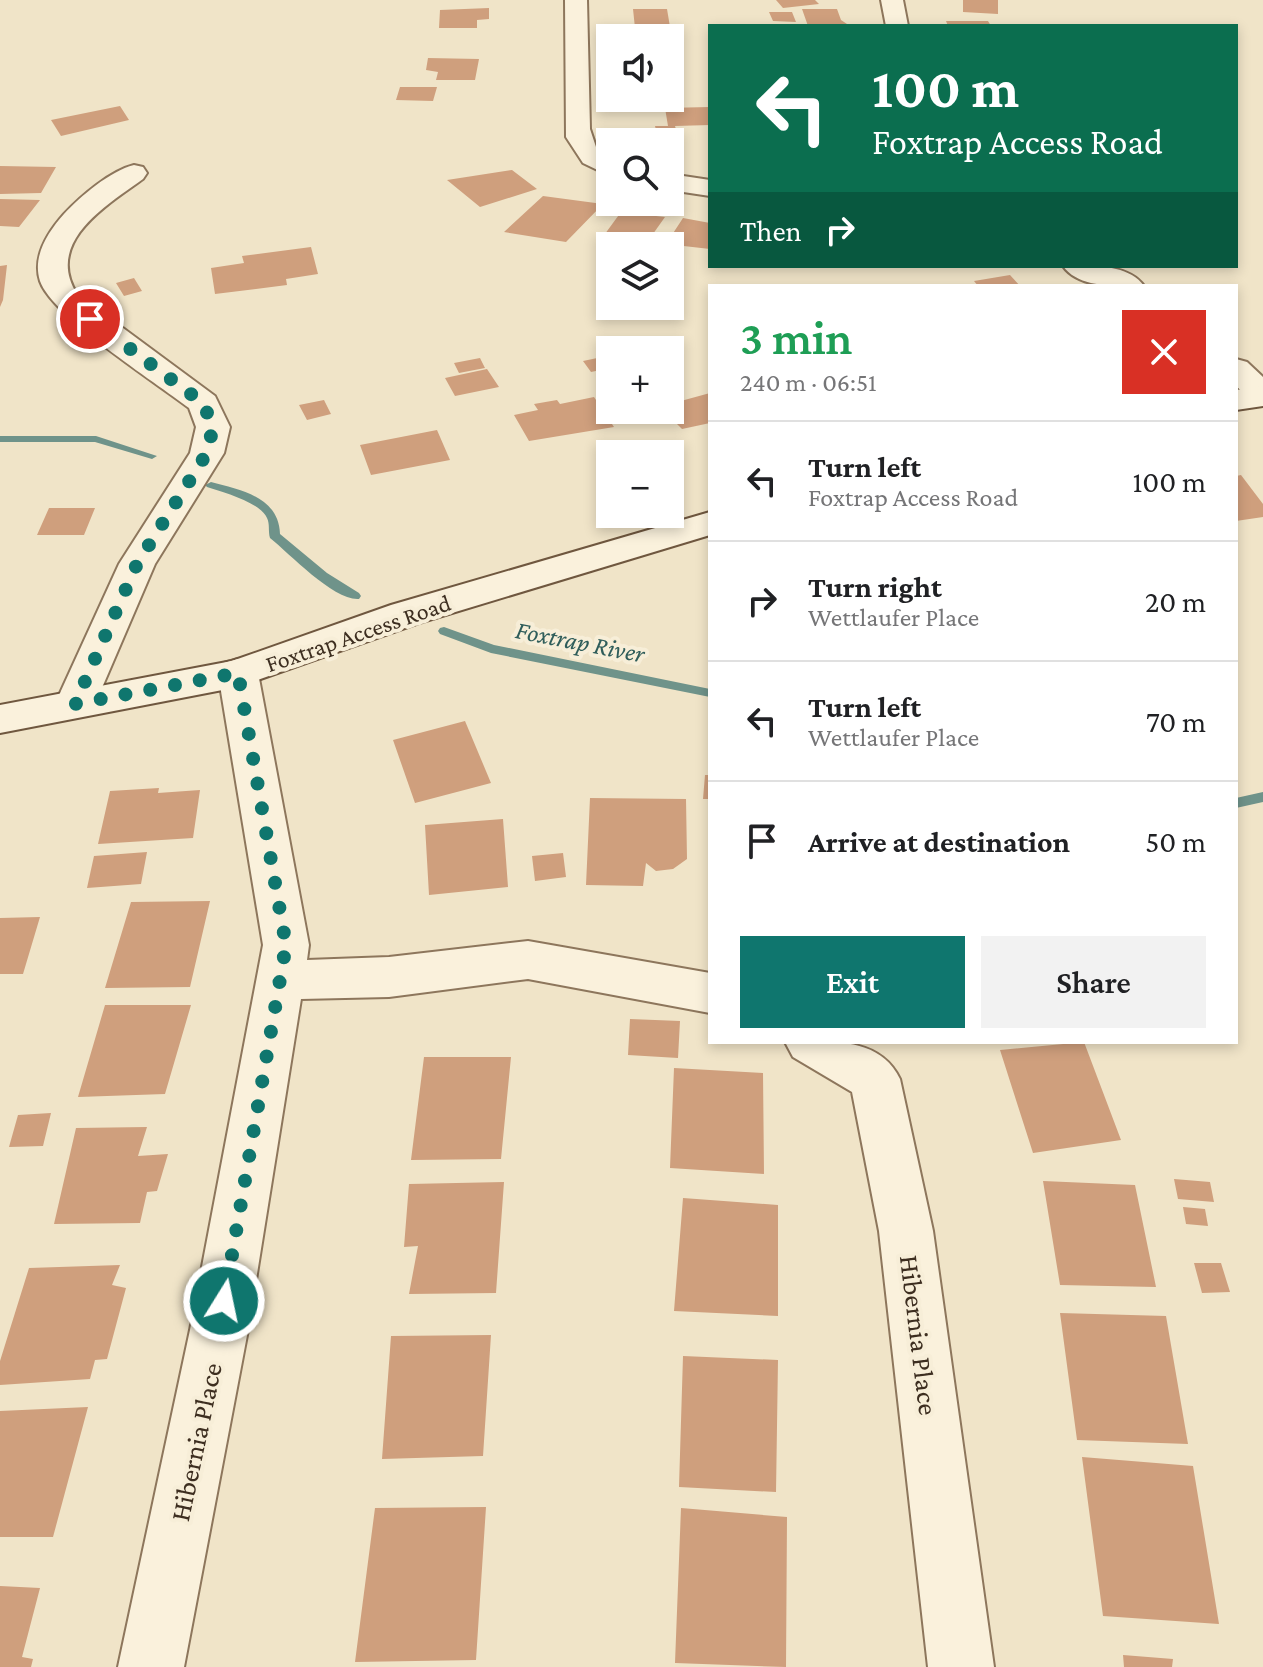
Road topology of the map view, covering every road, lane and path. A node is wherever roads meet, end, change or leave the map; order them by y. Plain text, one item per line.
1 (576, 0) edge
2 (892, 0) edge
3 (897, 24) edge
4 (596, 161) edge
5 (134, 173) dead end
6 (684, 184) edge
7 (708, 188) edge
8 (1083, 268) edge
9 (1124, 284) edge
10 (1238, 371) edge
11 (1263, 395) edge
12 (1238, 400) edge
13 (708, 524) edge
14 (238, 673) junction
15 (75, 704) junction
16 (0, 719) edge
17 (280, 980) junction
18 (708, 993) edge
19 (814, 1044) edge
20 (151, 1667) edge
21 (961, 1667) edge

1 - 4 street
2 - 3 street
5 - 15 street
6 - 7 street
8 - 9 street
10 - 11 street
11 - 12 street
13 - 14 street, Foxtrap Access Road
14 - 15 street, Foxtrap Access Road
14 - 17 street, Hibernia Place
15 - 16 street, Foxtrap Access Road
17 - 18 street
17 - 20 street, Hibernia Place
19 - 21 street, Hibernia Place

